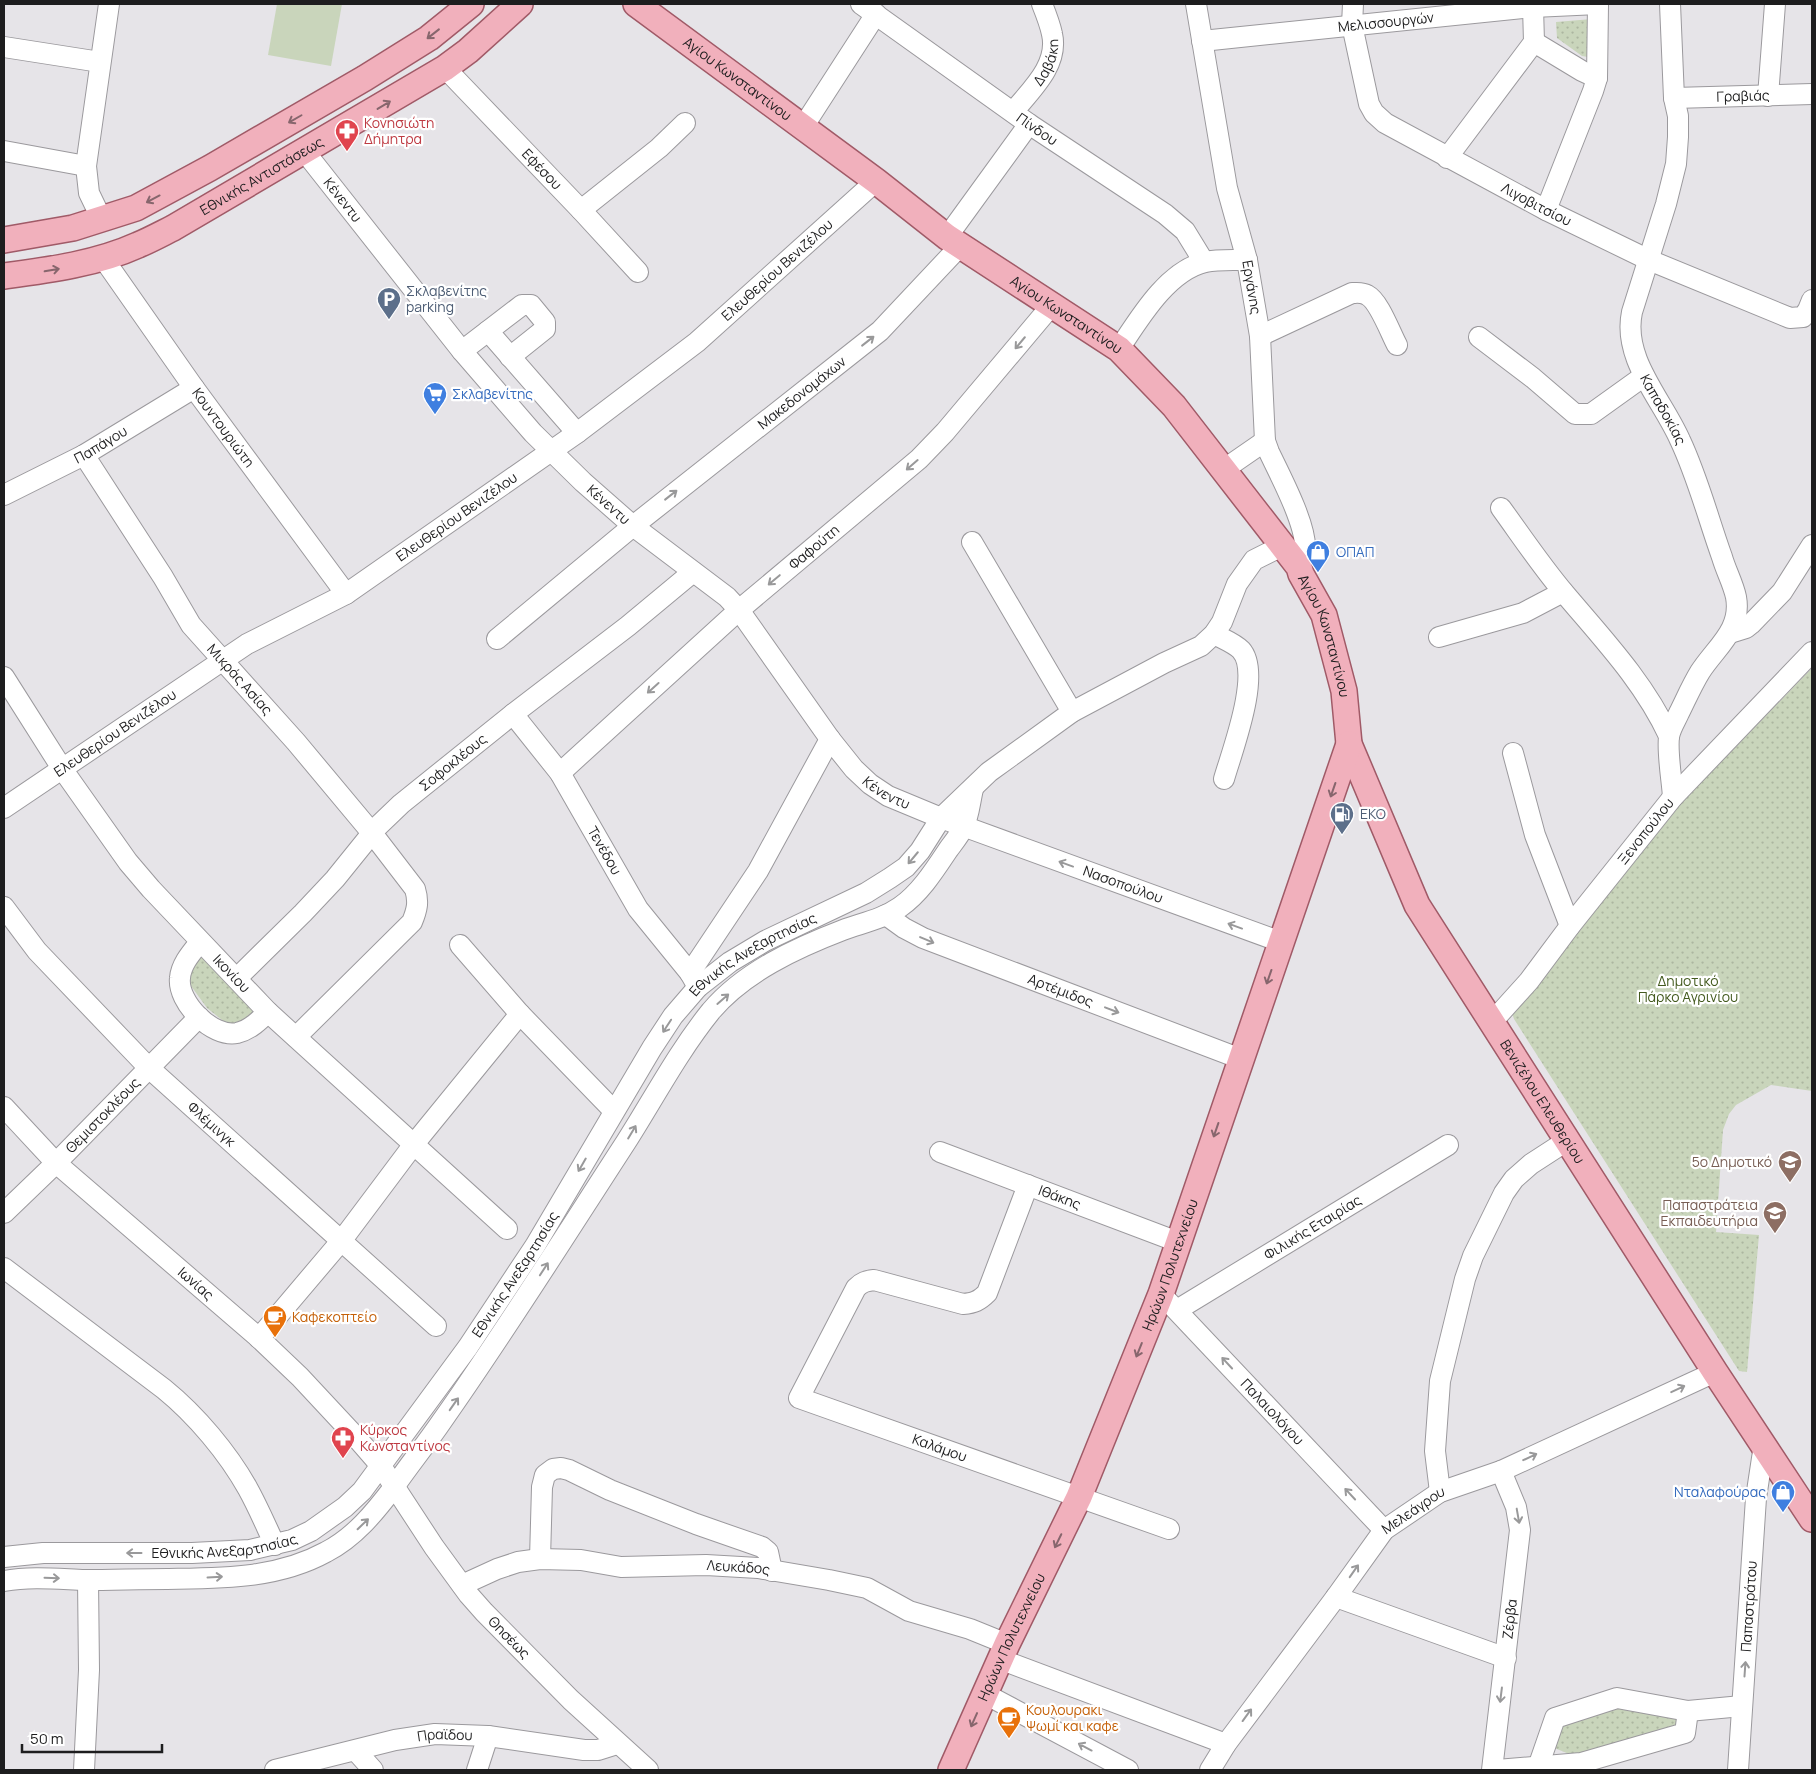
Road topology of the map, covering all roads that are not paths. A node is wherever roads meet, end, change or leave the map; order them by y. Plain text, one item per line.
1 (109, 4) edge
2 (471, 4) edge
3 (520, 4) edge
4 (636, 4) edge
5 (1042, 4) edge
6 (1196, 4) edge
7 (1353, 4) edge
8 (1598, 4) edge
9 (1670, 4) edge
10 (1775, 4) edge
11 (1495, 7) edge
12 (1534, 7) junction
13 (869, 9) edge
14 (1352, 24) junction
15 (1202, 41) junction
16 (1534, 42) junction
17 (4, 47) edge
18 (100, 62) junction
19 (445, 68) junction
20 (1596, 78) junction
21 (1812, 94) edge
22 (1768, 96) junction
23 (1674, 98) junction
24 (1021, 118) junction
25 (685, 123) dead end
26 (804, 127) junction
27 (4, 151) edge
28 (305, 152) junction
29 (1447, 158) junction
30 (86, 166) junction
31 (876, 180) junction
32 (581, 210) junction
33 (1546, 210) junction
34 (102, 220) junction
35 (4, 240) edge
36 (953, 241) junction
37 (103, 258) junction
38 (1248, 260) junction
39 (1649, 260) junction
40 (1204, 262) junction
41 (638, 272) dead end
42 (4, 276) edge
43 (1810, 305) edge
44 (1051, 306) junction
45 (488, 331) junction
46 (1260, 336) junction
47 (1480, 337) dead end
48 (1397, 345) dead end
49 (1119, 349) junction
50 (462, 351) junction
51 (510, 357) junction
52 (1644, 376) junction
53 (194, 388) junction
54 (577, 433) junction
55 (1265, 440) junction
56 (551, 450) junction
57 (84, 455) junction
58 (1224, 470) junction
59 (4, 495) edge
60 (1501, 508) dead end
61 (633, 526) junction
62 (972, 542) dead end
63 (1812, 544) edge
64 (1282, 546) junction
65 (1299, 567) junction
66 (693, 572) junction
67 (1564, 592) junction
68 (346, 594) junction
69 (739, 610) junction
70 (1730, 633) junction
71 (1214, 634) junction
72 (1439, 637) dead end
73 (497, 639) dead end
74 (1812, 652) edge
75 (222, 661) junction
76 (4, 677) edge
77 (1072, 712) junction
78 (513, 714) junction
79 (1669, 736) junction
80 (830, 739) junction
81 (1349, 744) junction
82 (1513, 753) dead end
83 (62, 770) junction
84 (560, 773) junction
85 (1224, 778) dead end
86 (973, 788) junction
87 (1673, 797) junction
88 (4, 808) edge
89 (941, 818) junction
90 (964, 826) junction
91 (372, 833) junction
92 (4, 906) edge
93 (886, 915) junction
94 (1570, 926) junction
95 (200, 942) junction
96 (1281, 942) junction
97 (460, 945) dead end
98 (237, 978) junction
99 (694, 980) junction
100 (268, 1012) junction
101 (520, 1014) junction
102 (199, 1017) junction
103 (1492, 1022) junction
104 (296, 1037) junction
105 (1241, 1059) junction
106 (149, 1068) junction
107 (4, 1107) edge
108 (614, 1111) junction
109 (1568, 1140) junction
110 (414, 1144) junction
111 (1448, 1145) dead end
112 (940, 1152) dead end
113 (56, 1163) junction
114 (1028, 1185) junction
115 (4, 1212) edge
116 (507, 1229) dead end
117 (342, 1240) junction
118 (1178, 1242) junction
119 (4, 1268) edge
120 (1169, 1302) junction
121 (436, 1326) dead end
122 (260, 1338) junction
123 (1715, 1372) junction
124 (1764, 1445) junction
125 (381, 1466) junction
126 (1501, 1471) junction
127 (394, 1486) junction
128 (1440, 1492) junction
129 (1079, 1497) junction
130 (1812, 1519) edge
131 (1169, 1529) dead end
132 (1384, 1530) junction
133 (275, 1545) junction
134 (4, 1557) edge
135 (540, 1559) junction
136 (772, 1571) junction
137 (88, 1580) junction
138 (4, 1581) edge
139 (462, 1585) junction
140 (1336, 1597) junction
141 (1004, 1652) junction
142 (1506, 1658) junction
143 (985, 1694) junction
144 (1742, 1706) junction
145 (1688, 1712) junction
146 (488, 1736) junction
147 (618, 1744) junction
148 (1226, 1744) junction
149 (356, 1751) junction
150 (1538, 1767) junction
151 (84, 1770) edge
152 (275, 1770) edge
153 (374, 1770) edge
154 (477, 1770) edge
155 (648, 1770) edge
156 (951, 1770) edge
157 (1128, 1770) edge
158 (1210, 1770) edge
159 (1492, 1770) edge
160 (1497, 1770) edge
161 (1738, 1770) edge

1 - 18 street
2 -> 34 main road
3 - 19 main road, Εθνικής Αντιστάσεως
4 - 26 main road, Αγίου Κωνσταντίνου
5 - 24 street, Δαβάκη
6 - 15 street, Εργάνης
7 - 14 street, Λιγοβιτσίου
8 - 12 street, Μελισσουργών
8 - 20 street
9 - 23 street, Καπαδοκίας
10 - 22 street
11 - 12 street, Μελισσουργών
11 - 14 street, Μελισσουργών
12 - 16 street
13 - 24 street, Πίνδου
13 - 26 street
14 - 15 street, Μελισσουργών
14 - 29 street, Λιγοβιτσίου
15 - 38 street, Εργάνης
16 - 20 street
16 - 29 street
17 - 18 street
18 - 30 street
28 -> 19 main road, Εθνικής Αντιστάσεως
19 - 32 street, Εφέσου
20 - 33 street
21 - 22 street, Γραβιάς
22 - 23 street, Γραβιάς
23 - 39 street, Καπαδοκίας
24 - 36 street, Δαβάκη
24 - 40 street, Πίνδου
25 - 32 street
26 - 31 main road, Αγίου Κωνσταντίνου
27 - 30 street
28 - 37 main road, Εθνικής Αντιστάσεως
28 - 50 street, Κένεντυ
29 - 33 street, Λιγοβιτσίου
30 - 34 street
31 - 36 main road, Αγίου Κωνσταντίνου
31 - 54 street, Ελευθερίου Βενιζέλου
32 - 41 street, Εφέσου
33 - 39 street, Λιγοβιτσίου
34 - 35 main road
36 - 44 main road, Αγίου Κωνσταντίνου
61 -> 36 street, Μακεδονομάχων
42 -> 37 main road, Εθνικής Αντιστάσεως
37 - 53 street, Κουντουριώτη
38 - 40 street
38 - 46 street, Εργάνης
39 - 43 street, Λιγοβιτσίου
39 - 52 street, Καπαδοκίας
40 - 49 street
44 - 49 main road, Αγίου Κωνσταντίνου
44 -> 69 street, Φαφούτη
45 - 50 street
45 - 51 street
45 - 51 street
46 - 48 street
46 - 55 street, Εργάνης
47 - 52 street
49 - 58 main road, Αγίου Κωνσταντίνου
50 - 56 street, Κένεντυ
51 - 54 street
52 - 70 street, Καπαδοκίας
53 - 57 street, Παπάγου
53 - 68 street, Κουντουριώτη
54 - 56 street, Ελευθερίου Βενιζέλου
55 - 58 street
55 - 65 street, Εργάνης
56 - 61 street, Κένεντυ
56 - 68 street, Ελευθερίου Βενιζέλου
57 - 59 street, Παπάγου
57 - 75 street, Μικράς Ασίας
58 - 64 main road, Αγίου Κωνσταντίνου
60 - 67 street
61 - 66 street, Κένεντυ
61 - 73 street, Μακεδονομάχων
62 - 77 street
63 - 70 street
64 - 65 main road, Αγίου Κωνσταντίνου
64 - 71 street
65 - 81 main road, Αγίου Κωνσταντίνου
66 - 69 street, Κένεντυ
66 - 78 street, Σοφοκλέους
67 - 72 street
67 - 79 street
68 - 75 street, Ελευθερίου Βενιζέλου
69 - 80 street, Κένεντυ
69 -> 84 street, Φαφούτη
70 - 79 street, Καπαδοκίας
71 - 77 street, Εθνικής Ανεξαρτησίας
71 - 85 street
74 - 87 street, Ξενοπούλου
75 - 83 street, Ελευθερίου Βενιζέλου
75 - 91 street, Μικράς Ασίας
76 - 83 street, Ικονίου
77 - 86 street, Εθνικής Ανεξαρτησίας
78 - 84 street, Τενέδου
78 - 91 street, Σοφοκλέους
79 - 87 street, Καπαδοκίας
80 - 89 street, Κένεντυ
80 - 99 street
81 -> 96 main road, Ηρώων Πολυτεχνείου
81 - 103 main road, Βενιζέλου Ελευθερίου
82 - 94 street
83 - 88 street, Ελευθερίου Βενιζέλου
83 - 95 street, Ικονίου
84 - 99 street, Τενέδου
86 - 89 street, Εθνικής Ανεξαρτησίας
86 - 90 street
87 - 94 street, Ξενοπούλου
89 - 90 street, Κένεντυ
89 -> 99 street, Εθνικής Ανεξαρτησίας
90 - 93 street
96 -> 90 street, Νασοπούλου
91 - 98 street, Σοφοκλέους
91 - 104 street, Μικράς Ασίας
92 - 106 street, Φλέμινγκ
93 -> 105 street, Αρτέμιδος
127 -> 93 street
94 - 103 street, Ξενοπούλου
95 - 98 street, Ικονίου
95 - 102 street
96 -> 105 main road, Ηρώων Πολυτεχνείου
97 - 101 street
98 - 100 street, Ικονίου
99 -> 108 street, Εθνικής Ανεξαρτησίας
100 - 102 street
100 - 104 street, Ικονίου
101 - 108 street
101 - 110 street
102 - 106 street, Θεμιστοκλέους
103 - 109 main road, Βενιζέλου Ελευθερίου
104 - 110 street, Ικονίου
105 -> 118 main road, Ηρώων Πολυτεχνείου
106 - 113 street, Θεμιστοκλέους
106 - 117 street, Φλέμινγκ
107 - 113 street, Ιωνίας
108 -> 125 street, Εθνικής Ανεξαρτησίας
109 - 123 main road, Βενιζέλου Ελευθερίου
109 - 128 street
110 - 116 street, Ικονίου
110 - 117 street
111 - 120 street, Φιλικής Εταιρίας
112 - 114 street, Ιθάκης
113 - 115 street, Θεμιστοκλέους
113 - 122 street, Ιωνίας
114 - 118 street, Ιθάκης
114 - 129 street, Καλάμου
117 - 121 street, Φλέμινγκ
117 - 122 street
118 - 120 main road, Ηρώων Πολυτεχνείου
119 - 133 street
120 -> 129 main road, Ηρώων Πολυτεχνείου
132 -> 120 street, Παλαιολόγου
122 - 125 street, Ιωνίας
123 - 124 main road, Βενιζέλου Ελευθερίου
126 -> 123 street, Μελεάγρου
124 - 130 main road
144 -> 124 street, Παπαστράτου
125 - 127 street, Ιωνίας
125 - 133 street, Εθνικής Ανεξαρτησίας
126 - 128 street, Μελεάγρου
126 -> 142 street, Ζέρβα
137 -> 127 street
127 - 139 street, Θησέως
128 - 132 street, Μελεάγρου
129 - 131 street, Καλάμου
129 -> 141 main road, Ηρώων Πολυτεχνείου
140 -> 132 street, Μελεάγρου
133 -> 134 street, Εθνικής Ανεξαρτησίας
135 - 136 street, Λευκάδος
135 - 136 street
135 - 139 street, Λευκάδος
136 - 141 street, Λευκάδος
138 -> 137 street
137 - 151 street
139 - 147 street, Θησέως
140 - 142 street
148 -> 140 street, Μελεάγρου
141 - 143 main road, Ηρώων Πολυτεχνείου
141 - 148 street, Λευκάδος
142 -> 159 street, Ζέρβα
143 -> 156 main road, Ηρώων Πολυτεχνείου
157 -> 143 street
144 - 145 street
144 - 161 street, Παπαστράτου
145 - 150 street
145 - 150 street
146 - 147 street, Πραϊδου
146 - 149 street, Πραϊδου
146 - 154 street
147 - 155 street, Θησέως
148 - 158 street, Μελεάγρου
149 - 152 street, Πραϊδου
149 - 153 street
150 - 160 street

